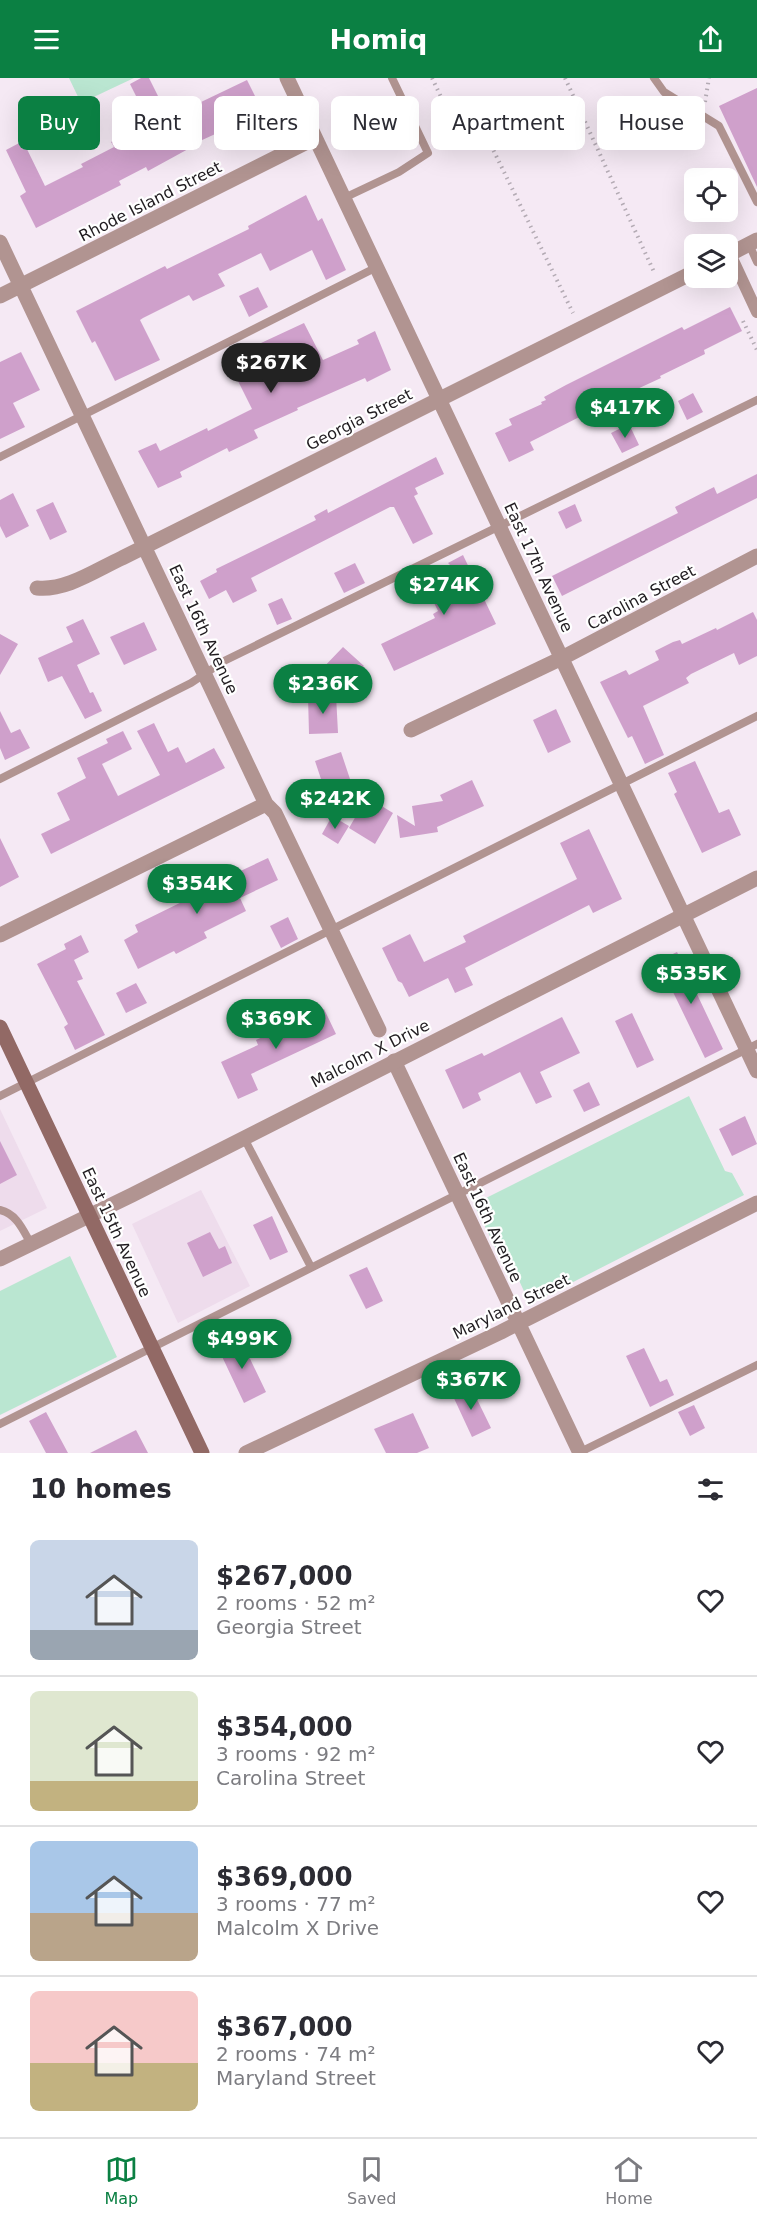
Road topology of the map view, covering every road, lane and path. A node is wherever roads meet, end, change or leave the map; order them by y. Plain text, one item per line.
1 (287, 78) edge
2 (392, 78) edge
3 (432, 78) edge
4 (565, 78) edge
5 (654, 78) edge
6 (709, 78) edge
7 (295, 96) edge
8 (441, 96) edge
9 (671, 96) edge
10 (705, 99) edge
11 (705, 117) edge
12 (319, 146) edge
13 (291, 150) edge
14 (493, 150) edge
15 (344, 198) junction
16 (757, 202) edge
17 (0, 242) edge
18 (753, 242) edge
19 (738, 250) edge
20 (757, 262) edge
21 (377, 267) junction
22 (654, 272) dead end
23 (738, 273) edge
24 (684, 277) edge
25 (20, 286) junction
26 (0, 296) edge
27 (757, 312) edge
28 (573, 313) dead end
29 (439, 399) junction
30 (757, 400) edge
31 (82, 416) junction
32 (0, 458) edge
33 (500, 527) junction
34 (145, 546) junction
35 (757, 556) edge
36 (37, 588) dead end
37 (562, 658) junction
38 (206, 673) junction
39 (757, 716) edge
40 (411, 730) dead end
41 (0, 779) edge
42 (621, 784) junction
43 (266, 804) junction
44 (757, 878) edge
45 (684, 915) junction
46 (331, 930) junction
47 (0, 935) edge
48 (0, 1027) edge
49 (379, 1030) dead end
50 (752, 1047) edge
51 (394, 1061) junction
52 (757, 1071) edge
53 (26, 1083) junction
54 (0, 1096) edge
55 (244, 1138) junction
56 (458, 1194) junction
57 (757, 1203) edge
58 (0, 1210) edge
59 (89, 1216) junction
60 (31, 1244) junction
61 (0, 1259) edge
62 (311, 1268) junction
63 (518, 1323) junction
64 (152, 1347) junction
65 (757, 1365) edge
66 (0, 1424) edge
67 (202, 1453) edge
68 (246, 1453) edge
69 (579, 1453) edge

1 - 7 street, East 17th Avenue
2 - 15 lane
3 - 8 path
4 - 22 path
5 - 9 lane
6 - 10 path
11 - 16 lane
12 - 15 street, East 17th Avenue
13 - 25 street, Rhode Island Street
14 - 28 path
15 - 21 street, East 17th Avenue
17 - 25 street, East 16th Avenue
18 - 19 street
18 - 20 lane
21 - 29 street, East 17th Avenue
21 - 31 lane
23 - 27 street
24 - 29 street, Georgia Street
25 - 26 street, Rhode Island Street
25 - 31 street, East 16th Avenue
29 - 33 street, East 17th Avenue
29 - 34 street, Georgia Street
30 - 33 lane
31 - 32 lane
31 - 34 street, East 16th Avenue
33 - 37 street, East 17th Avenue
33 - 38 lane
34 - 36 street, Georgia Street
34 - 38 street, East 16th Avenue
35 - 37 street, Carolina Street
37 - 40 street, Carolina Street
37 - 42 street, East 17th Avenue
38 - 41 lane
38 - 43 street, East 16th Avenue
39 - 42 lane
42 - 45 street, East 17th Avenue
42 - 46 lane
43 - 46 street, East 16th Avenue
43 - 47 street
44 - 45 street, Malcolm X Drive
45 - 50 street, East 17th Avenue
45 - 51 street, Malcolm X Drive
46 - 49 street, East 16th Avenue
46 - 53 lane
48 - 53 main road, East 15th Avenue
50 - 52 street, East 17th Avenue
50 - 56 lane
51 - 55 street, Malcolm X Drive
51 - 56 street, East 16th Avenue
53 - 54 lane
53 - 59 main road, East 15th Avenue
55 - 59 street, Malcolm X Drive
55 - 62 lane
56 - 62 lane
56 - 63 street, East 16th Avenue
57 - 63 street, Maryland Street
58 - 60 lane
59 - 60 street, Malcolm X Drive
59 - 64 main road, East 15th Avenue
60 - 61 street, Malcolm X Drive
62 - 64 lane
63 - 68 street, Maryland Street
63 - 69 street, East 16th Avenue
64 - 66 lane
64 - 67 main road, East 15th Avenue
65 - 69 lane

